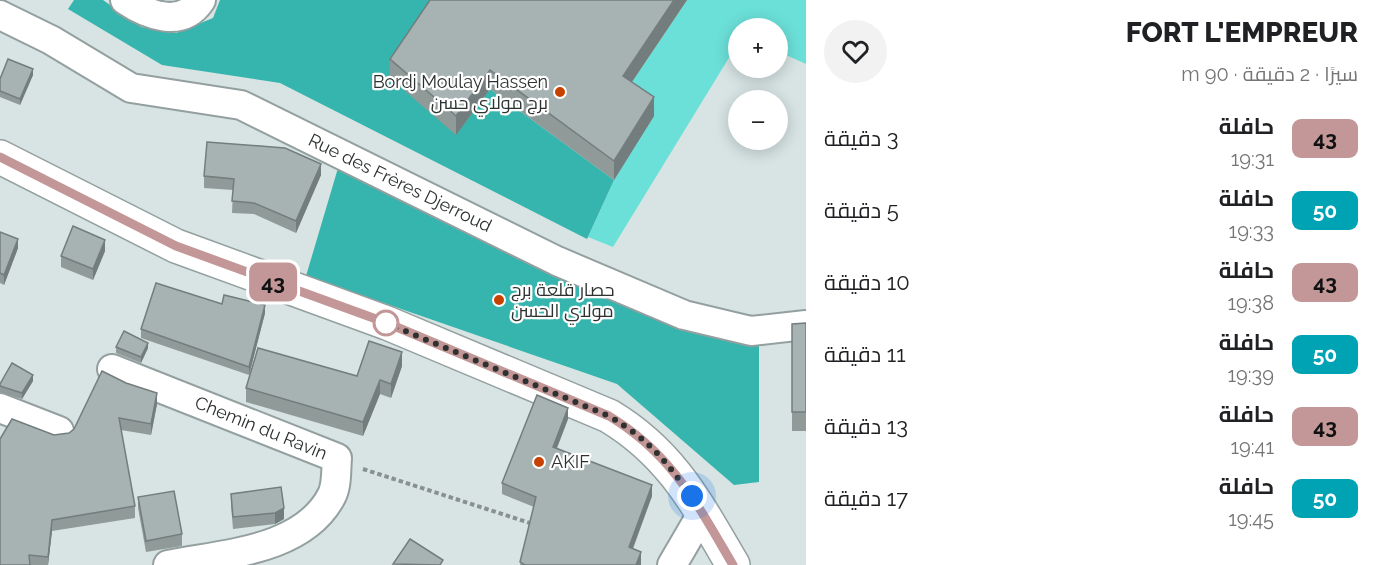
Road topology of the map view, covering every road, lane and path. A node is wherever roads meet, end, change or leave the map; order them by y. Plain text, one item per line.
1 (125, 0) edge
2 (201, 0) edge
3 (0, 15) edge
4 (0, 157) edge
5 (806, 325) edge
6 (112, 369) dead end
7 (0, 408) edge
8 (59, 431) dead end
9 (337, 458) junction
10 (701, 508) junction
11 (539, 526) edge
12 (168, 565) edge
13 (672, 565) edge
14 (733, 565) edge

1 - 2 street
3 - 5 street, Rue des Frères Djerroud
4 - 10 main road
6 - 9 street, Chemin du Ravin
7 - 8 street
9 - 11 path
9 - 12 street, Chemin du Ravin
10 - 13 street
10 - 14 main road

